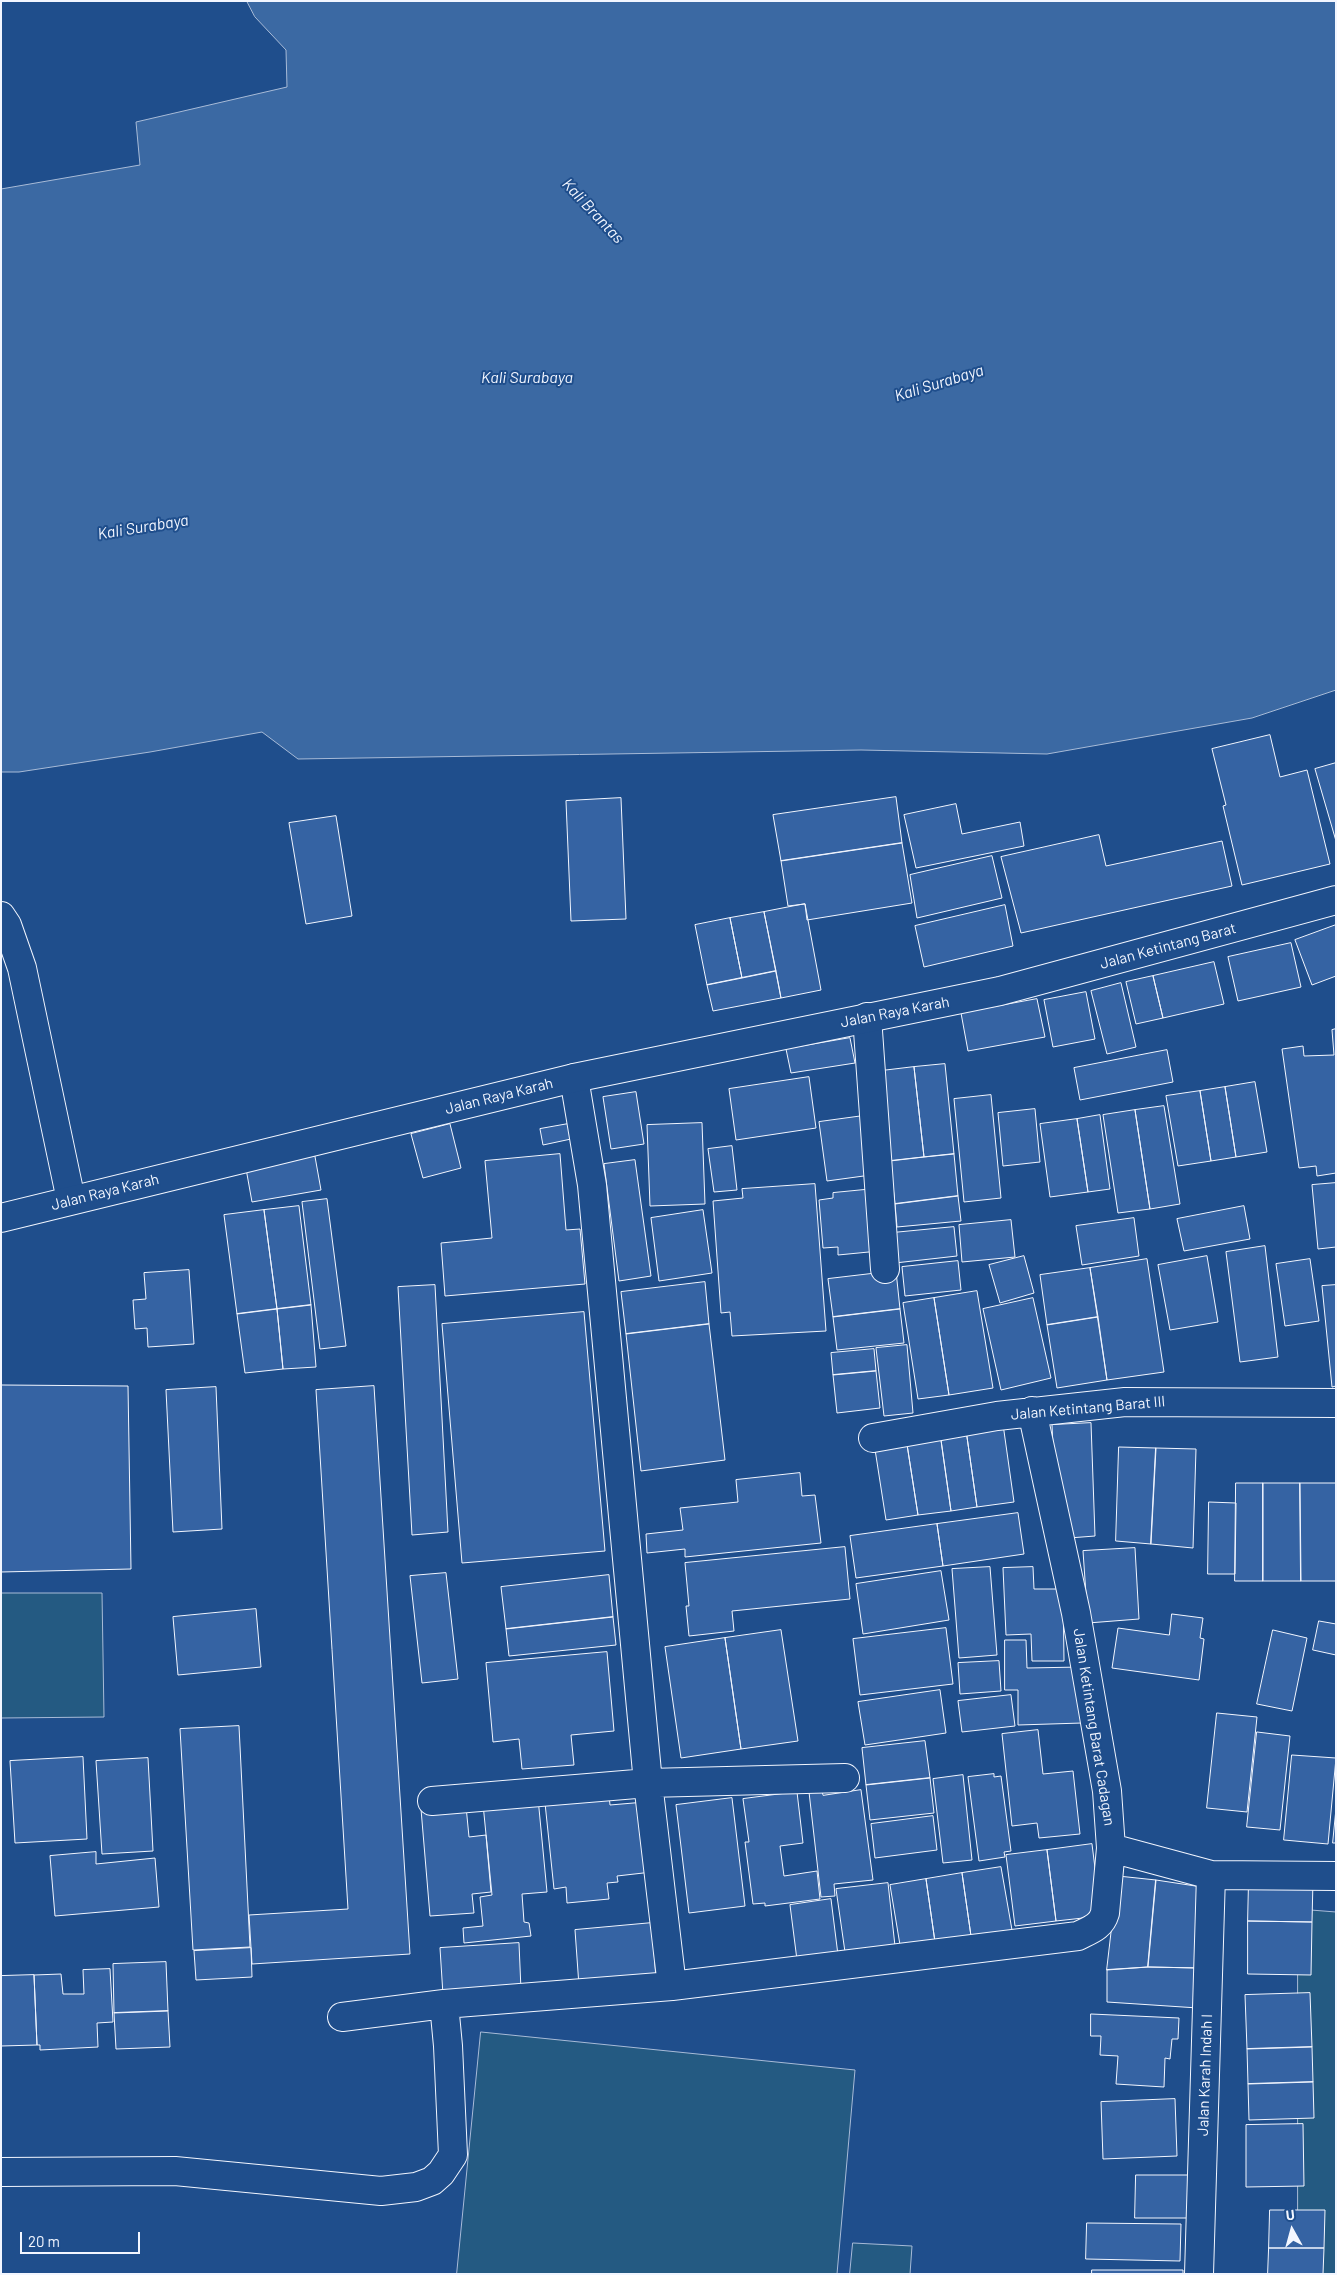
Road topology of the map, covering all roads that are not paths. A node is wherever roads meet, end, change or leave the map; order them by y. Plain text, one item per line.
1 (1336, 900) edge
2 (1, 916) edge
3 (1000, 991) joint
4 (867, 1017) junction
5 (574, 1078) junction
6 (71, 1200) junction
7 (1, 1218) edge
8 (885, 1269) dead end
9 (1336, 1402) edge
10 (1032, 1411) junction
11 (873, 1438) dead end
12 (845, 1778) dead end
13 (648, 1783) junction
14 (432, 1801) dead end
15 (1111, 1848) junction
16 (1211, 1876) junction
17 (1336, 1876) edge
18 (672, 1986) junction
19 (444, 2004) junction
20 (342, 2017) dead end
21 (1, 2172) edge
22 (1199, 2274) edge

1 - 3 street, Jalan Ketintang Barat
2 - 6 street
3 - 4 street, Jalan Raya Karah
4 - 5 street, Jalan Raya Karah
4 - 8 street
5 - 6 street, Jalan Raya Karah
5 - 13 street
6 - 7 street, Jalan Raya Karah
9 - 10 street, Jalan Ketintang Barat III
10 - 11 street, Jalan Ketintang Barat III
10 - 15 street, Jalan Ketintang Barat Cadagan
12 - 13 street
13 - 14 street
13 - 18 street
15 - 16 street
15 - 18 street, Jalan Ketintang Barat Cadagan
16 - 17 street
16 - 22 street, Jalan Karah Indah I
18 - 19 street, Jalan Ketintang Barat Cadagan
19 - 20 street, Jalan Ketintang Barat Cadagan
19 - 21 street

